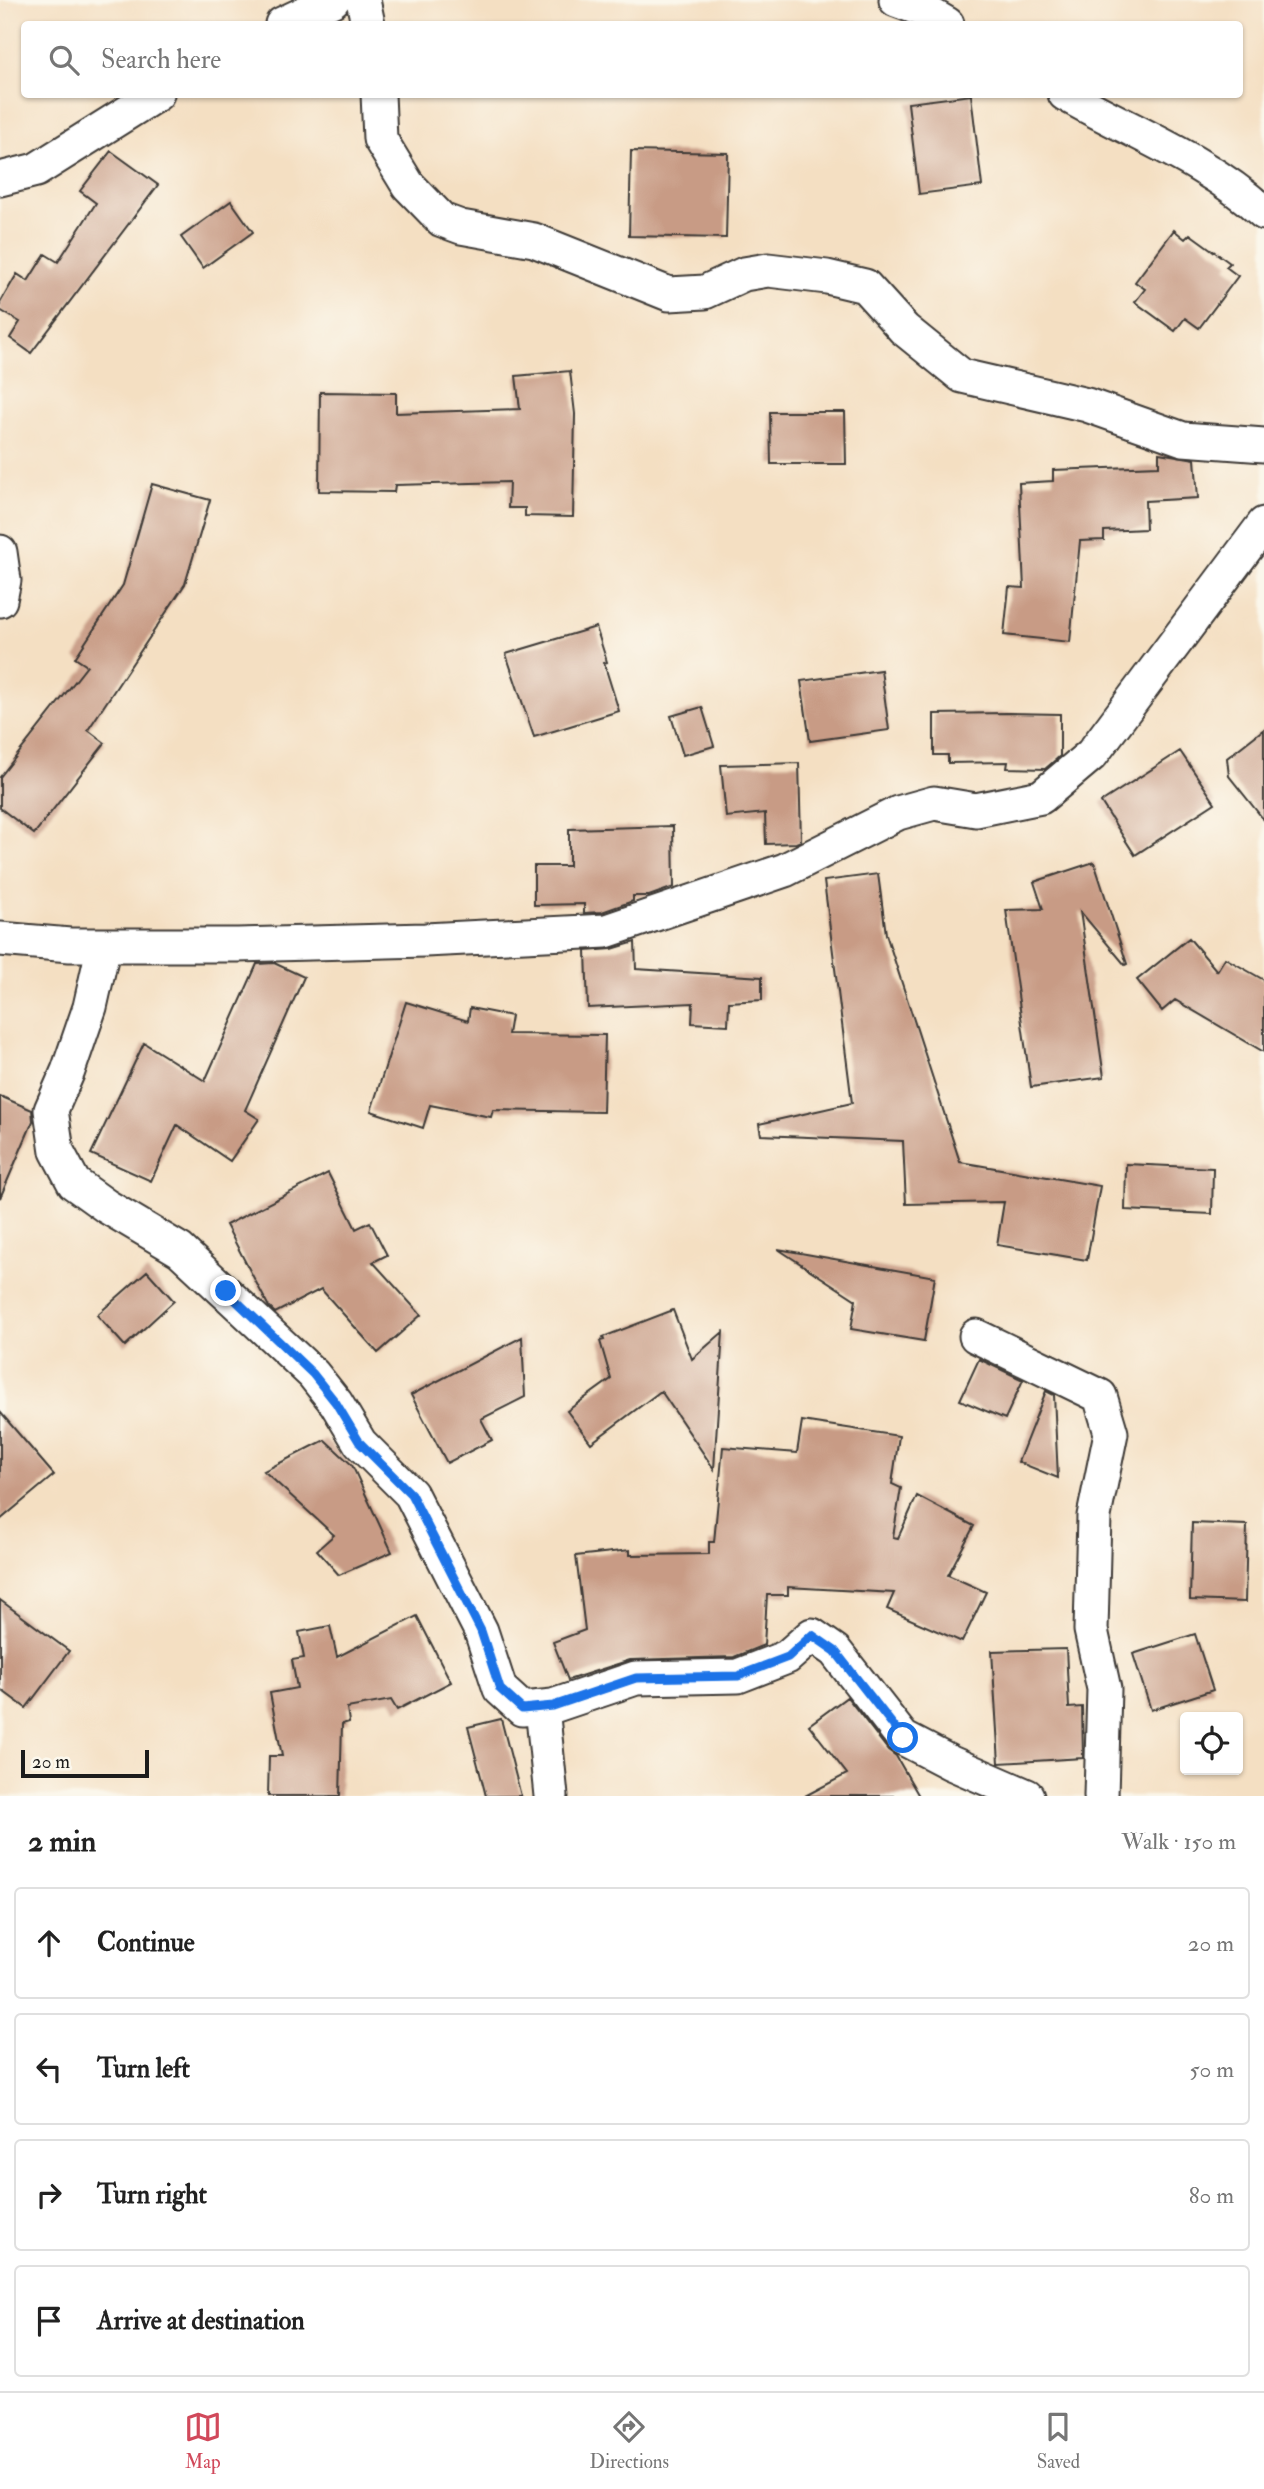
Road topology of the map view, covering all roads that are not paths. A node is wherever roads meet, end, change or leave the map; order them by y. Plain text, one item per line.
1 (333, 0) edge
2 (363, 0) edge
3 (896, 0) edge
4 (288, 21) edge
5 (367, 21) edge
6 (942, 21) edge
7 (151, 98) edge
8 (378, 98) edge
9 (1073, 98) edge
10 (0, 179) edge
11 (1264, 213) edge
12 (1264, 445) edge
13 (1264, 524) edge
14 (0, 552) edge
15 (0, 600) edge
16 (0, 939) edge
17 (104, 945) junction
18 (976, 1336) dead end
19 (542, 1707) junction
20 (551, 1796) edge
21 (1027, 1796) edge
22 (1101, 1796) edge

1 - 4 street
2 - 5 street
3 - 6 street
7 - 10 street
8 - 12 street
9 - 11 street
13 - 17 street
14 - 15 street
16 - 17 street
17 - 19 street
18 - 22 street
19 - 20 street
19 - 21 street

